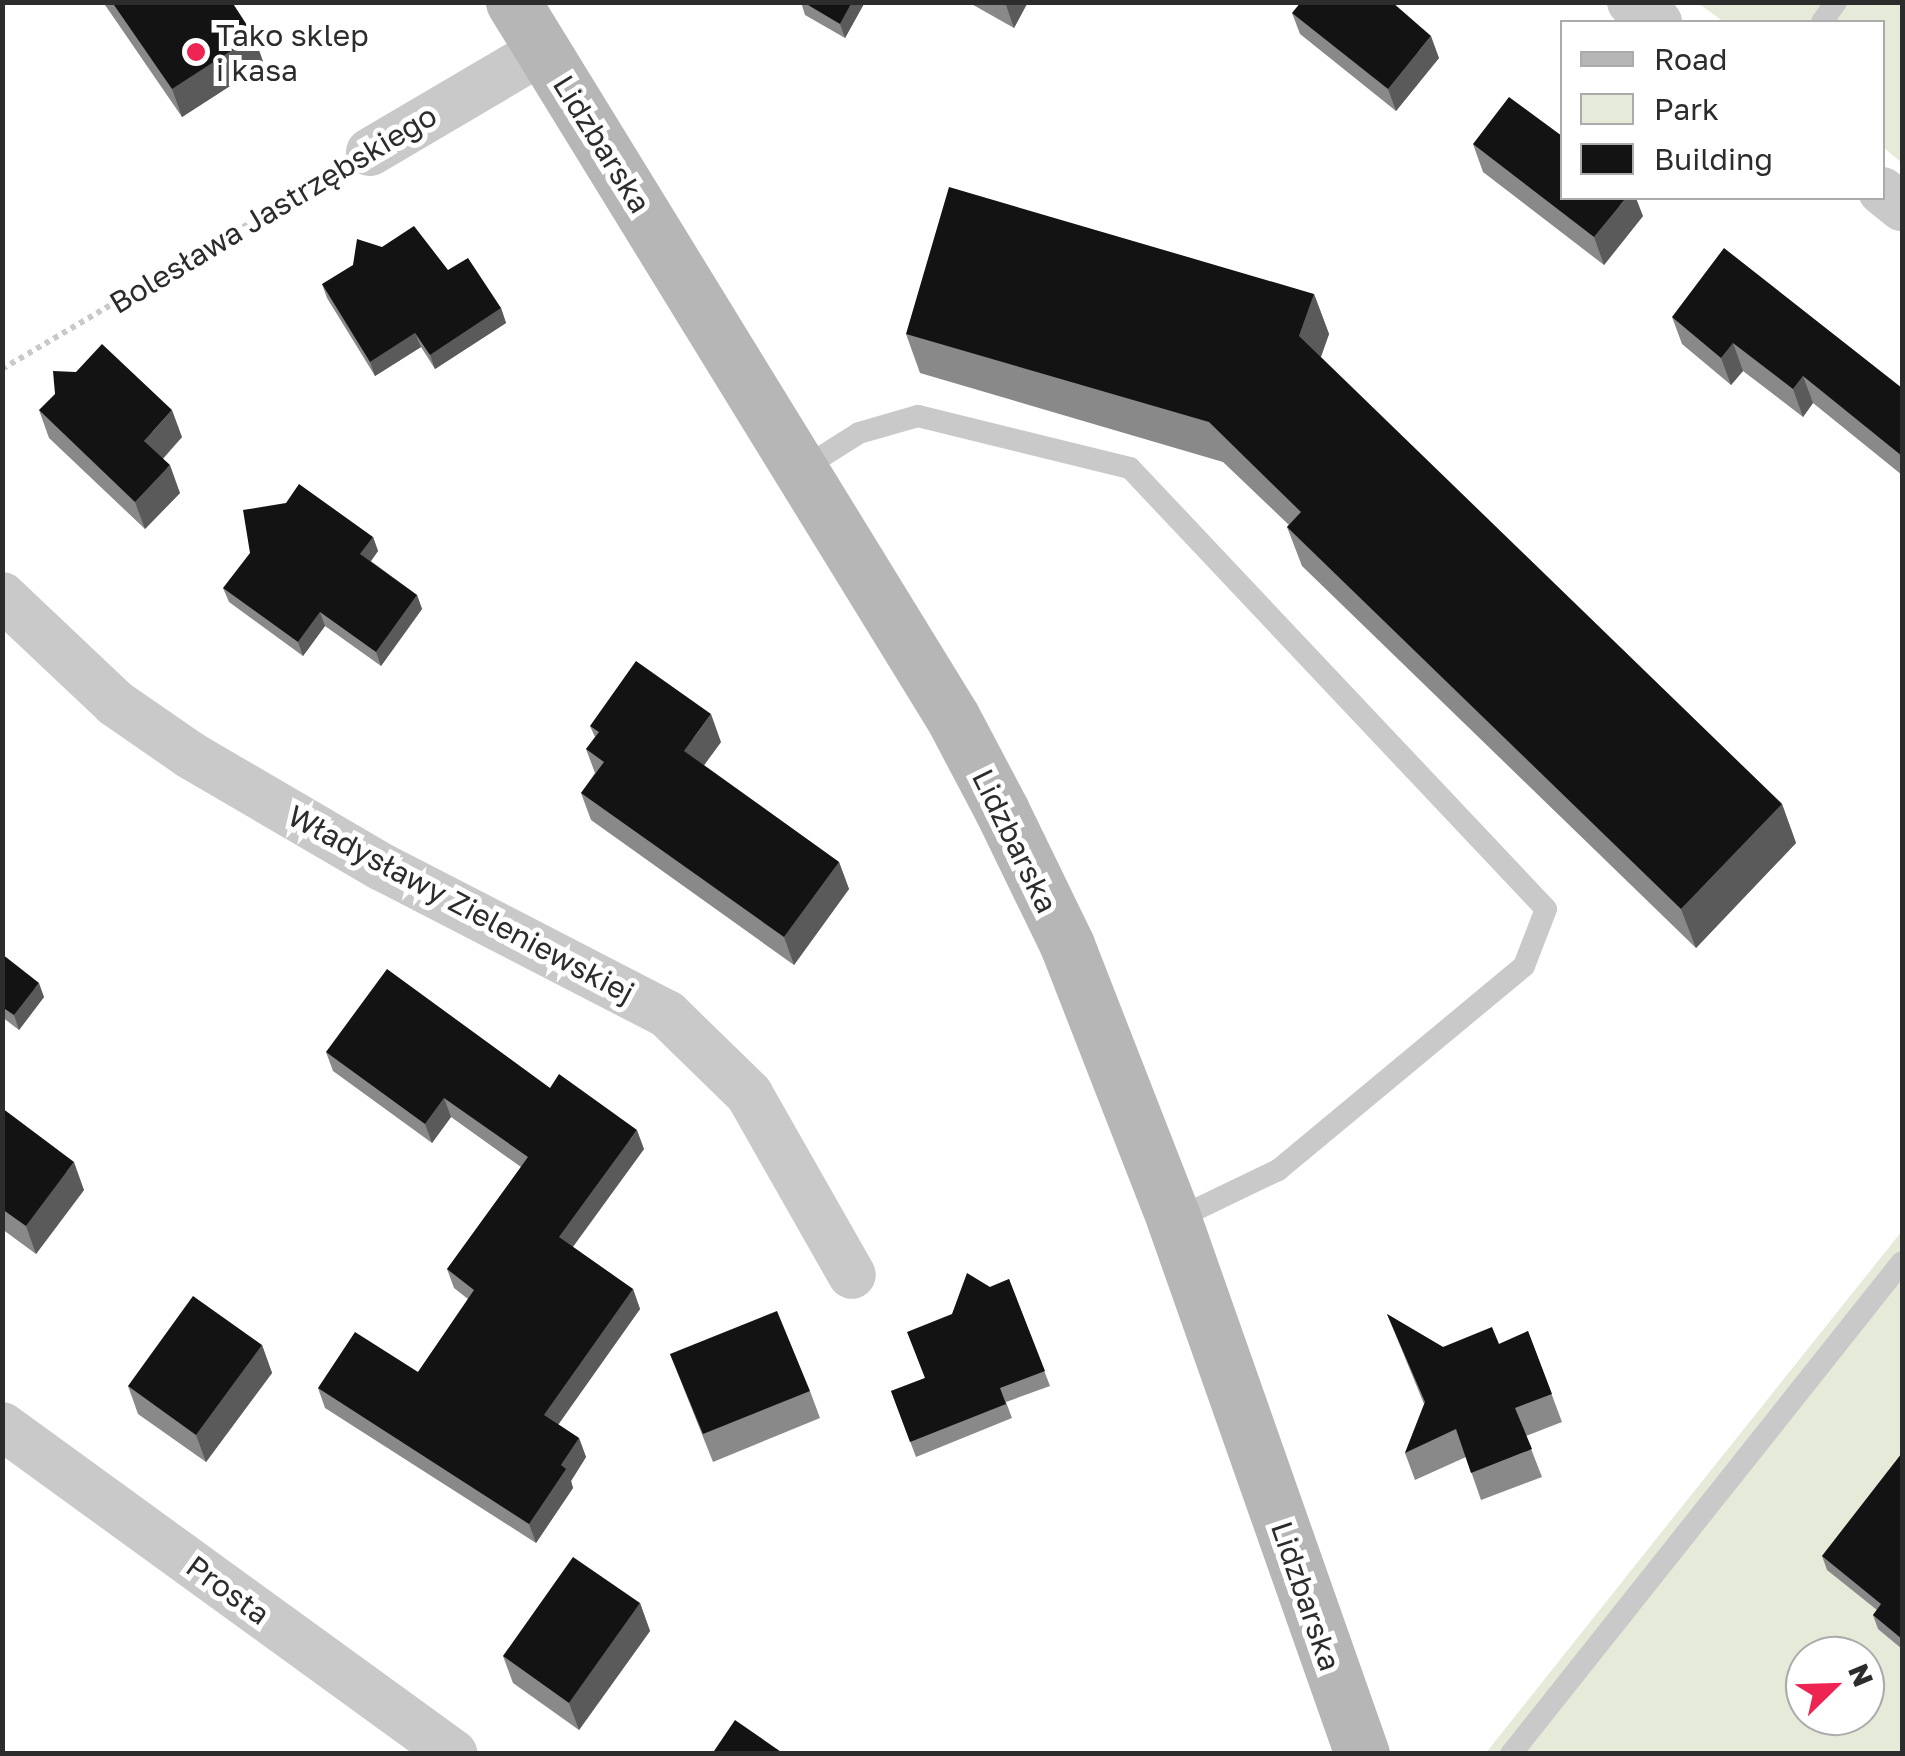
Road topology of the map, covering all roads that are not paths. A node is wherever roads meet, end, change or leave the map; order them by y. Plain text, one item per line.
1 (513, 2) edge
2 (1631, 2) edge
3 (1655, 20) edge
4 (544, 50) junction
5 (370, 152) road end
6 (802, 469) junction
7 (2, 596) edge
8 (1174, 1220) junction
9 (1902, 1262) edge
10 (852, 1274) dead end
11 (2, 1426) edge
12 (454, 1754) edge
13 (1362, 1754) edge
14 (1511, 1754) edge

1 - 4 main road, Lidzbarska
2 - 3 street
4 - 5 street, Bolesława Jastrzębskiego
4 - 6 main road, Lidzbarska
6 - 8 main road, Lidzbarska
6 - 8 lane
7 - 10 street, Władysławy Zieleniewskiej
8 - 13 main road, Lidzbarska
9 - 14 lane
11 - 12 street, Prosta

